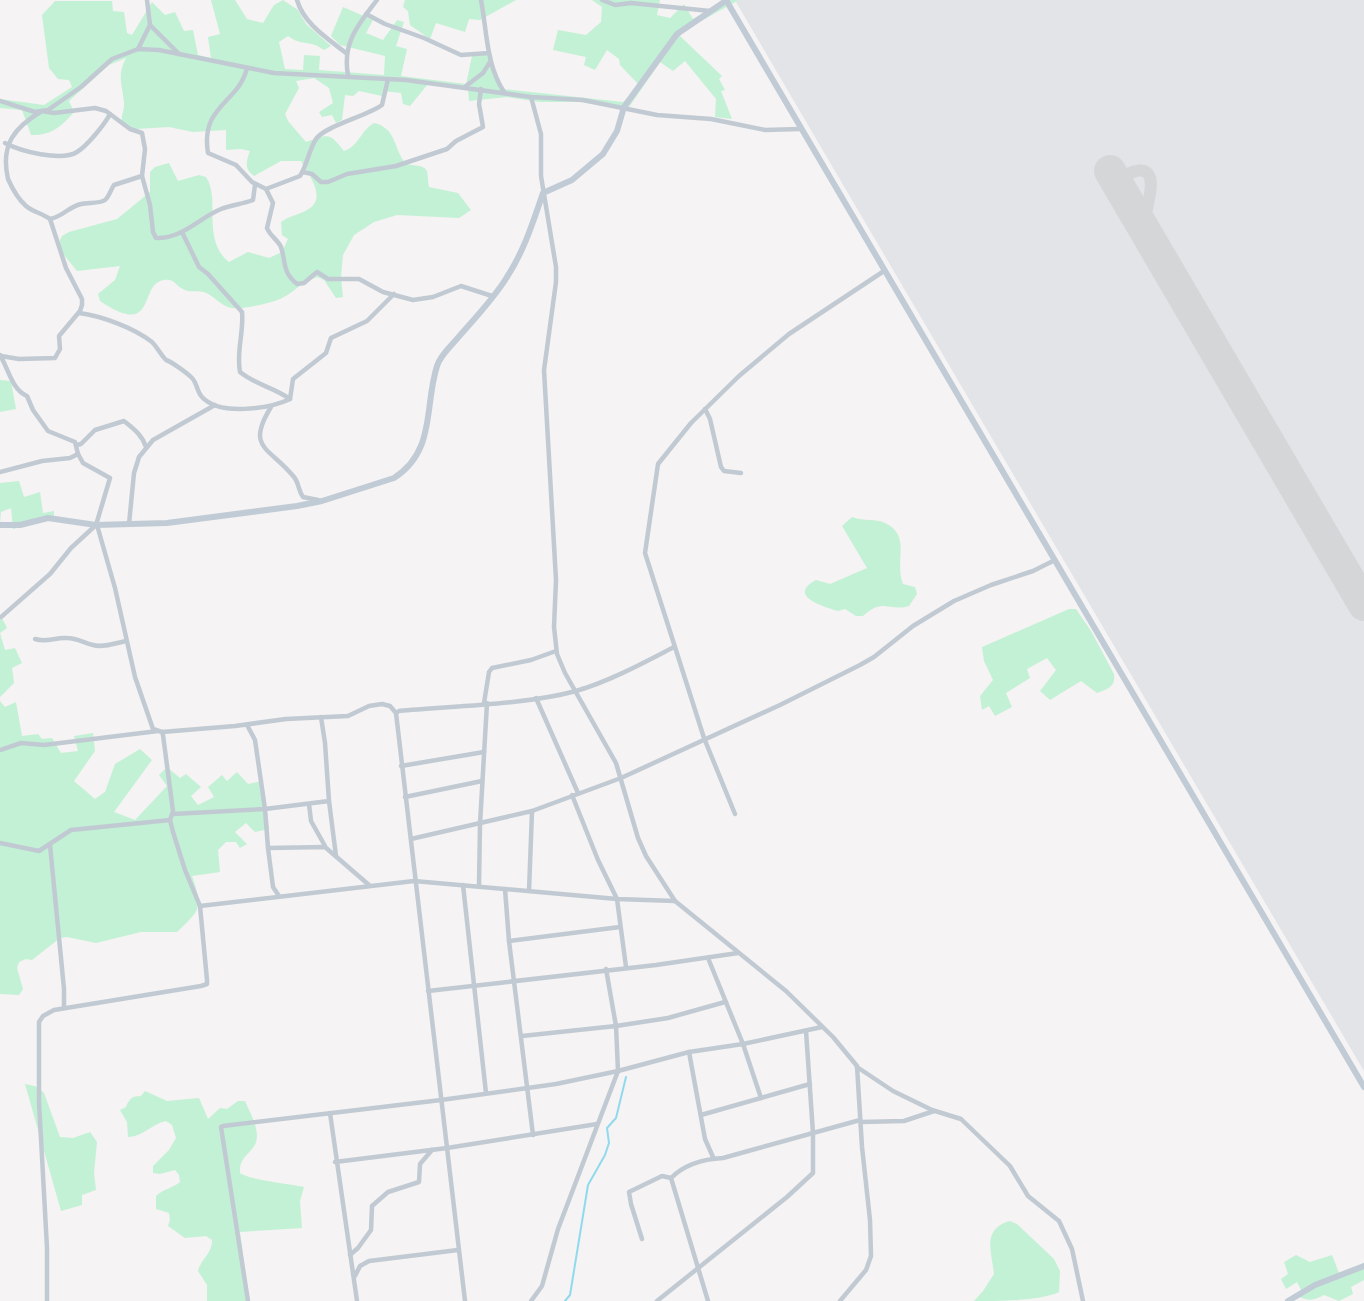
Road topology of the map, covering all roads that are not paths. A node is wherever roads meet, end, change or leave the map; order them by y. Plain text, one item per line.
1 (147, 0) edge
2 (297, 0) edge
3 (377, 0) edge
4 (481, 0) edge
5 (603, 0) edge
6 (662, 0) edge
7 (727, 0) edge
8 (666, 6) junction
9 (710, 11) junction
10 (366, 14) junction
11 (150, 25) junction
12 (138, 49) junction
13 (346, 52) junction
14 (489, 53) junction
15 (179, 55) junction
16 (490, 61) junction
17 (247, 68) junction
18 (348, 75) junction
19 (388, 79) junction
20 (466, 86) junction
21 (481, 89) junction
22 (504, 92) junction
23 (531, 97) junction
24 (0, 100) edge
25 (624, 107) junction
26 (42, 111) junction
27 (110, 114) junction
28 (800, 129) junction
29 (5, 143) junction
30 (0, 160) edge
31 (303, 172) junction
32 (142, 176) junction
33 (256, 185) junction
34 (265, 189) junction
35 (543, 193) junction
36 (50, 219) junction
37 (182, 232) junction
38 (884, 271) junction
39 (395, 294) junction
40 (492, 296) junction
41 (79, 313) junction
42 (0, 355) edge
43 (290, 398) junction
44 (215, 405) junction
45 (272, 407) junction
46 (705, 410) junction
47 (77, 445) junction
48 (146, 448) junction
49 (78, 454) junction
50 (0, 472) edge
51 (741, 473) dead end
52 (321, 501) junction
53 (0, 525) edge
54 (96, 525) junction
55 (129, 525) junction
56 (1055, 560) junction
57 (1, 617) edge
58 (35, 639) dead end
59 (126, 641) junction
60 (674, 646) junction
61 (556, 651) junction
62 (575, 691) junction
63 (536, 698) junction
64 (486, 703) junction
65 (396, 713) junction
66 (321, 718) junction
67 (247, 724) junction
68 (160, 731) junction
69 (704, 738) junction
70 (0, 750) edge
71 (484, 752) junction
72 (401, 766) junction
73 (621, 778) junction
74 (482, 781) junction
75 (578, 793) junction
76 (572, 795) junction
77 (405, 797) junction
78 (329, 801) junction
79 (309, 804) junction
80 (265, 809) junction
81 (532, 811) junction
82 (735, 814) dead end
83 (172, 817) junction
84 (480, 824) junction
85 (411, 839) junction
86 (0, 843) edge
87 (50, 845) junction
88 (325, 847) junction
89 (268, 848) junction
90 (336, 856) junction
91 (414, 881) junction
92 (463, 885) junction
93 (479, 885) junction
94 (369, 886) junction
95 (505, 888) junction
96 (528, 891) junction
97 (279, 896) junction
98 (617, 899) junction
99 (675, 901) junction
100 (200, 906) junction
101 (620, 927) junction
102 (509, 941) junction
103 (738, 953) junction
104 (708, 958) junction
105 (626, 967) junction
106 (606, 969) junction
107 (514, 982) junction
108 (474, 984) junction
109 (428, 991) junction
110 (725, 1002) junction
111 (64, 1008) junction
112 (616, 1026) junction
113 (822, 1027) junction
114 (806, 1031) junction
115 (522, 1036) junction
116 (743, 1044) junction
117 (689, 1052) junction
118 (856, 1066) junction
119 (618, 1071) junction
120 (810, 1084) junction
121 (527, 1087) junction
122 (1364, 1087) edge
123 (486, 1093) junction
124 (761, 1098) junction
125 (441, 1101) junction
126 (935, 1111) junction
127 (330, 1113) junction
128 (701, 1115) junction
129 (860, 1121) junction
130 (598, 1124) junction
131 (813, 1133) junction
132 (533, 1135) junction
133 (447, 1148) junction
134 (432, 1150) junction
135 (713, 1157) junction
136 (335, 1162) junction
137 (671, 1178) junction
138 (642, 1239) dead end
139 (458, 1250) junction
140 (350, 1255) junction
141 (1364, 1266) edge
142 (698, 1268) junction
143 (354, 1284) junction
144 (47, 1301) edge
145 (248, 1301) edge
146 (357, 1301) edge
147 (465, 1301) edge
148 (531, 1301) edge
149 (657, 1301) edge
150 (708, 1301) edge
151 (839, 1301) edge
152 (1083, 1301) edge
153 (1288, 1301) edge

1 - 11 street
2 - 13 street
3 - 10 street
4 - 14 street
5 - 8 street
6 - 8 street
7 - 9 street
7 - 28 street
8 - 9 street
9 - 25 street
10 - 13 street
10 - 14 street
11 - 12 street
11 - 15 street
12 - 15 street
12 - 26 street
13 - 18 street
14 - 16 street
15 - 17 street
16 - 20 street
16 - 22 street
17 - 18 street
17 - 33 street
18 - 19 street
19 - 20 street
19 - 31 street
20 - 21 street
21 - 22 street
21 - 31 street
22 - 23 street
23 - 25 street
23 - 35 street
24 - 26 street
25 - 28 street
25 - 35 street
26 - 27 street
26 - 29 street
27 - 29 street
27 - 32 street
28 - 38 street
29 - 30 street
30 - 36 street
31 - 34 street
32 - 36 street
32 - 37 street
33 - 34 street
33 - 37 street
34 - 39 street
35 - 40 street
35 - 61 street
36 - 41 street
37 - 43 street
38 - 46 street
38 - 56 street
39 - 40 street
39 - 43 street
40 - 52 street
41 - 42 street
41 - 44 street
42 - 47 street
43 - 45 street
44 - 45 street
44 - 48 street
45 - 52 street
46 - 51 street
46 - 60 street
47 - 48 street
47 - 49 street
48 - 55 street
49 - 50 street
49 - 54 street
52 - 55 street
53 - 54 street
54 - 55 street
54 - 57 street
54 - 59 street
56 - 69 street
56 - 122 street
58 - 59 street
59 - 68 street
60 - 62 street
60 - 69 street
61 - 62 street
61 - 64 street
62 - 63 street
62 - 73 street
63 - 64 street
63 - 75 street
64 - 65 street
64 - 71 street
65 - 66 street
65 - 72 street
66 - 67 street
66 - 78 street
67 - 68 street
67 - 80 street
68 - 70 street
68 - 83 street
69 - 73 street
69 - 82 street
71 - 72 street
71 - 74 street
72 - 77 street
73 - 75 street
73 - 99 street
74 - 77 street
74 - 84 street
75 - 76 street
76 - 81 street
76 - 98 street
77 - 85 street
78 - 79 street
78 - 90 street
79 - 80 street
79 - 88 street
80 - 83 street
80 - 89 street
81 - 84 street
81 - 96 street
83 - 87 street
83 - 100 street
84 - 85 street
84 - 93 street
85 - 91 street
86 - 87 street
87 - 111 street
88 - 89 street
88 - 90 street
89 - 97 street
90 - 94 street
91 - 92 street
91 - 94 street
91 - 109 street
92 - 93 street
92 - 108 street
93 - 95 street
94 - 97 street
95 - 96 street
95 - 102 street
96 - 98 street
97 - 100 street
98 - 99 street
98 - 101 street
99 - 103 street
100 - 111 street
101 - 102 street
101 - 105 street
102 - 107 street
103 - 104 street
103 - 113 street
104 - 105 street
104 - 110 street
105 - 106 street
106 - 107 street
106 - 112 street
107 - 108 street
107 - 115 street
108 - 109 street
108 - 123 street
109 - 125 street
110 - 112 street
110 - 116 street
111 - 144 street
112 - 115 street
112 - 119 street
113 - 114 street
113 - 118 street
114 - 116 street
114 - 120 street
115 - 121 street
116 - 117 street
116 - 124 street
117 - 119 street
117 - 128 street
118 - 126 street
118 - 129 street
119 - 121 street
119 - 130 street
120 - 124 street
120 - 131 street
121 - 123 street
121 - 132 street
123 - 125 street
124 - 128 street
125 - 127 street
125 - 133 street
126 - 129 street
126 - 152 street
127 - 136 street
127 - 145 street
128 - 135 street
129 - 131 street
129 - 151 street
130 - 132 street
130 - 148 street
131 - 135 street
131 - 142 street
132 - 133 street
133 - 134 street
133 - 139 street
134 - 136 street
134 - 140 street
135 - 137 street
136 - 140 street
137 - 138 street
137 - 142 street
139 - 143 street
139 - 147 street
140 - 143 street
141 - 153 street
142 - 149 street
142 - 150 street
143 - 146 street

